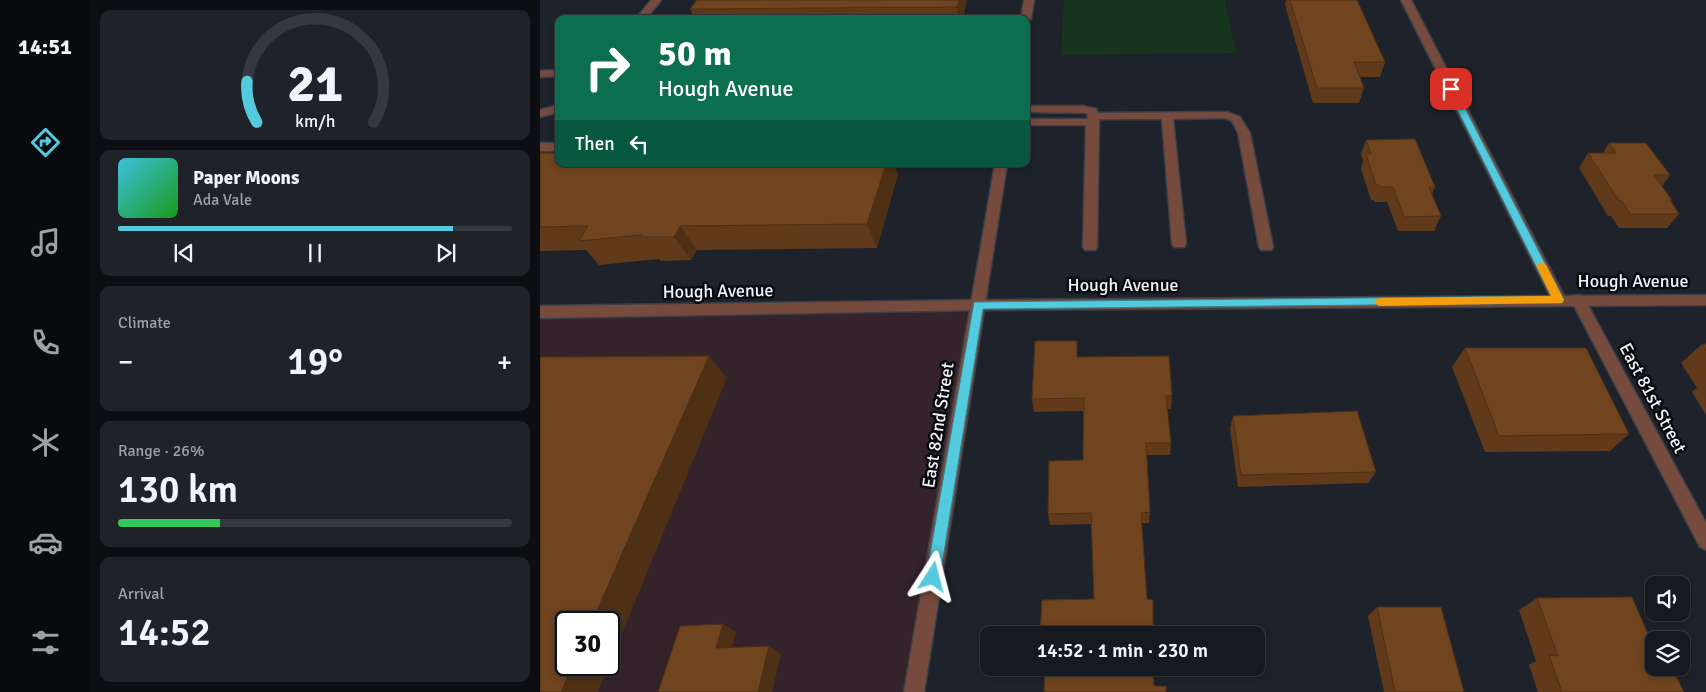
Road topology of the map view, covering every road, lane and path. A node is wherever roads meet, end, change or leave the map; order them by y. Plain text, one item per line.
1 (656, 0) edge
2 (1029, 0) edge
3 (1406, 0) edge
4 (644, 15) edge
5 (1027, 15) edge
6 (555, 73) edge
7 (540, 74) edge
8 (555, 109) edge
9 (1030, 109) edge
10 (540, 114) edge
11 (1167, 116) junction
12 (1093, 119) junction
13 (1030, 122) edge
14 (540, 147) edge
15 (555, 147) edge
16 (1001, 167) edge
17 (1179, 244) dead end
18 (1090, 247) dead end
19 (1266, 247) dead end
20 (1559, 300) junction
21 (1578, 300) junction
22 (1706, 300) edge
23 (978, 305) junction
24 (540, 312) edge
25 (1706, 541) edge
26 (914, 692) edge

1 - 4 street
2 - 5 street
3 - 20 street
6 - 7 street
8 - 10 street
9 - 12 street
11 - 12 street
11 - 17 street
11 - 19 street
12 - 13 street
12 - 18 street
14 - 15 street
16 - 23 street, East 82nd Street
20 - 21 street, Hough Avenue
20 - 23 street, Hough Avenue
21 - 22 street, Hough Avenue
21 - 25 street, East 81st Street
23 - 24 street, Hough Avenue
23 - 26 street, East 82nd Street

